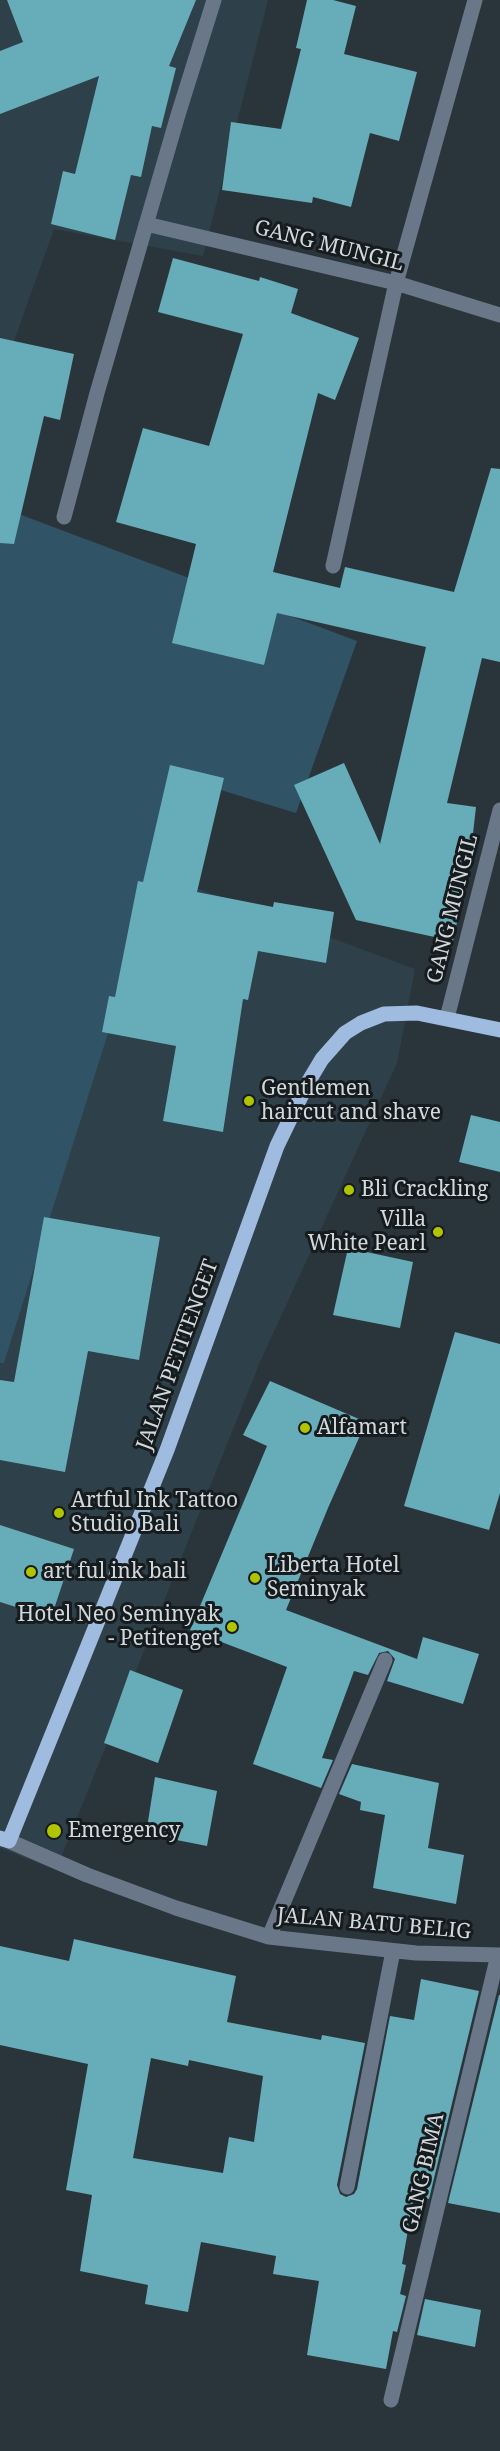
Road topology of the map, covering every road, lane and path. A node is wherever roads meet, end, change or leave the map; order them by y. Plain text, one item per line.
1 (214, 0) edge
2 (475, 0) edge
3 (146, 224) junction
4 (396, 283) junction
5 (500, 315) edge
6 (64, 517) dead end
7 (333, 566) dead end
8 (500, 810) edge
9 (447, 1018) junction
10 (500, 1030) edge
11 (385, 1660) dead end
12 (5, 1839) edge
13 (269, 1937) junction
14 (393, 1951) junction
15 (499, 1955) edge
16 (347, 2187) dead end
17 (391, 2400) dead end

1 - 3 street
2 - 4 street
3 - 4 street, GANG MUNGIL
3 - 6 street
4 - 5 street, GANG MUNGIL
4 - 7 street
8 - 9 street, GANG MUNGIL
9 - 10 main road, JALAN PETITENGET
9 - 12 main road, JALAN PETITENGET
11 - 13 street
12 - 13 street, JALAN BATU BELIG
13 - 14 street, JALAN BATU BELIG
14 - 15 street, JALAN BATU BELIG
14 - 16 street
15 - 17 street, GANG BIMA

